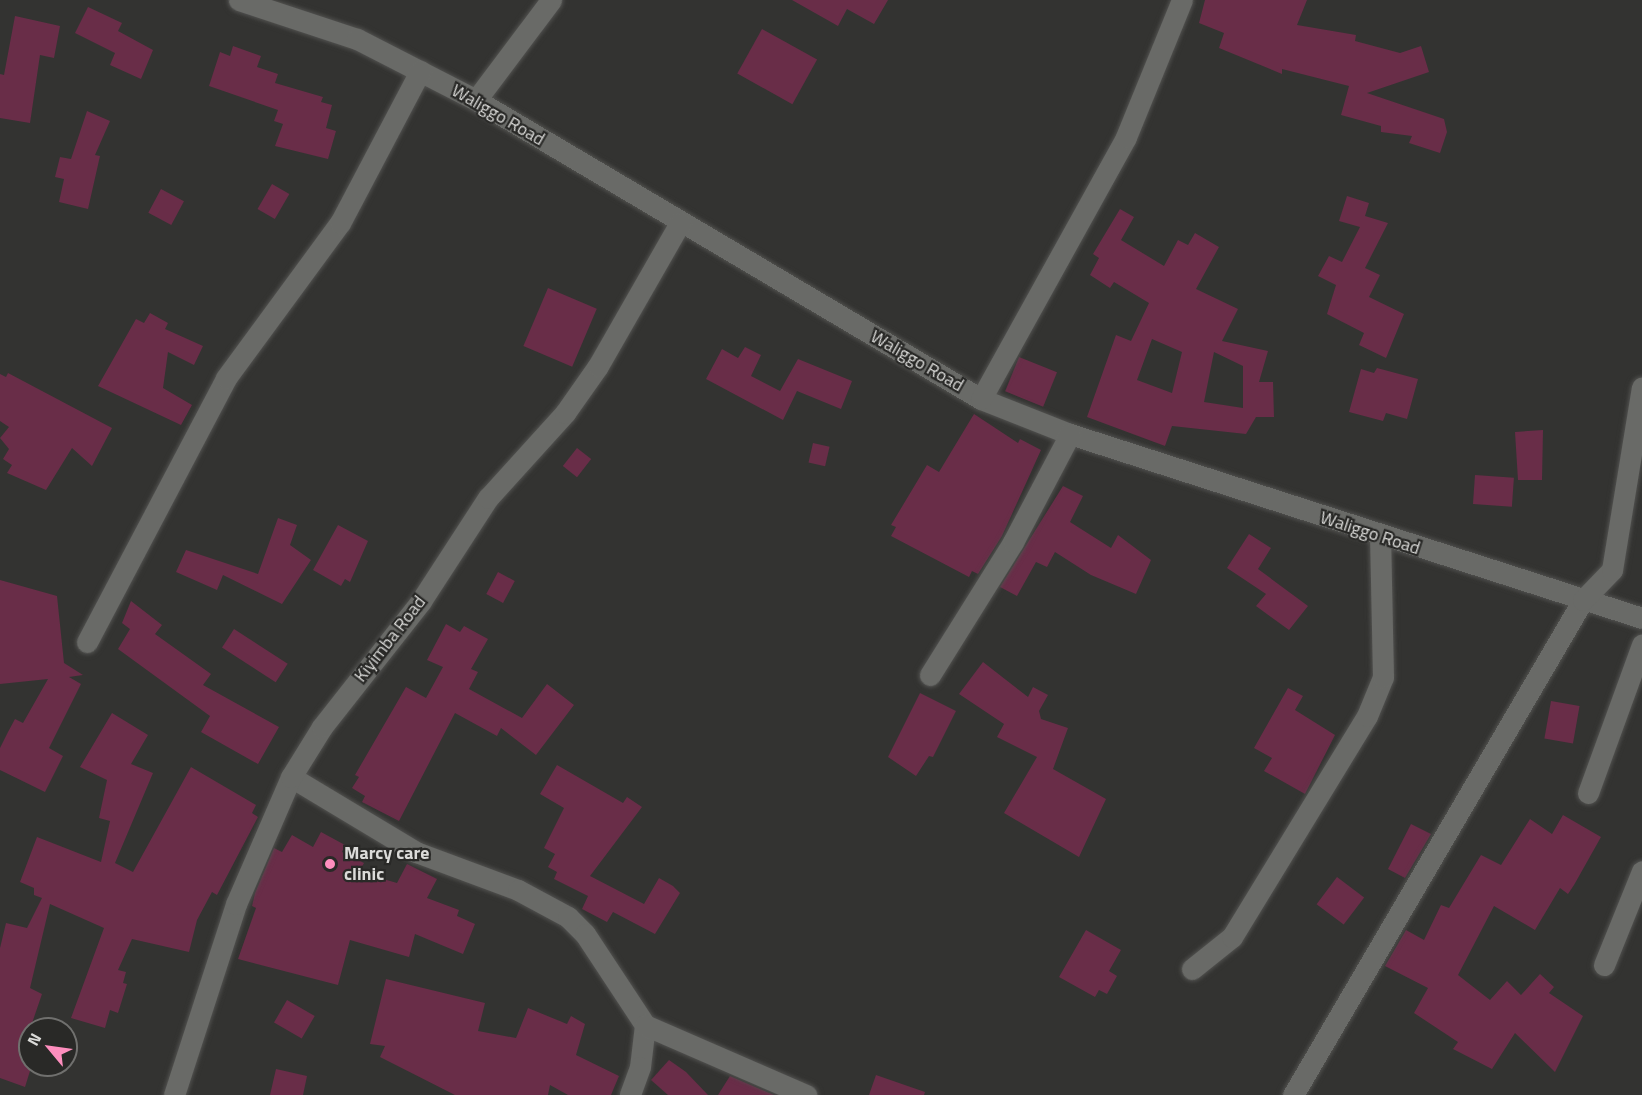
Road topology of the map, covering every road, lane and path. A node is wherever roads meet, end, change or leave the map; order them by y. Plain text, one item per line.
1 (239, 0) edge
2 (551, 0) edge
3 (1182, 0) edge
4 (420, 71) junction
5 (476, 100) junction
6 (680, 223) junction
7 (1642, 387) edge
8 (981, 399) junction
9 (1070, 434) junction
10 (1380, 537) junction
11 (1583, 600) junction
12 (1642, 618) edge
13 (87, 642) dead end
14 (1642, 645) edge
15 (930, 675) dead end
16 (291, 777) junction
17 (1588, 793) dead end
18 (1642, 871) edge
19 (1604, 965) dead end
20 (1192, 969) dead end
21 (645, 1025) junction
22 (174, 1095) edge
23 (630, 1095) edge
24 (806, 1095) edge
25 (1293, 1095) edge

1 - 4 street, Waliggo Road
2 - 5 street
3 - 8 street
4 - 5 street, Waliggo Road
4 - 13 street
5 - 6 street, Waliggo Road
6 - 8 street, Waliggo Road
6 - 16 street, Kiyimba Road
7 - 11 street
8 - 9 street, Waliggo Road
9 - 10 street, Waliggo Road
9 - 15 street
10 - 11 street, Waliggo Road
10 - 20 street
11 - 12 street, Waliggo Road
11 - 25 street
14 - 17 street
16 - 21 street
16 - 22 street, Kiyimba Road
18 - 19 street
21 - 23 street
21 - 24 street

